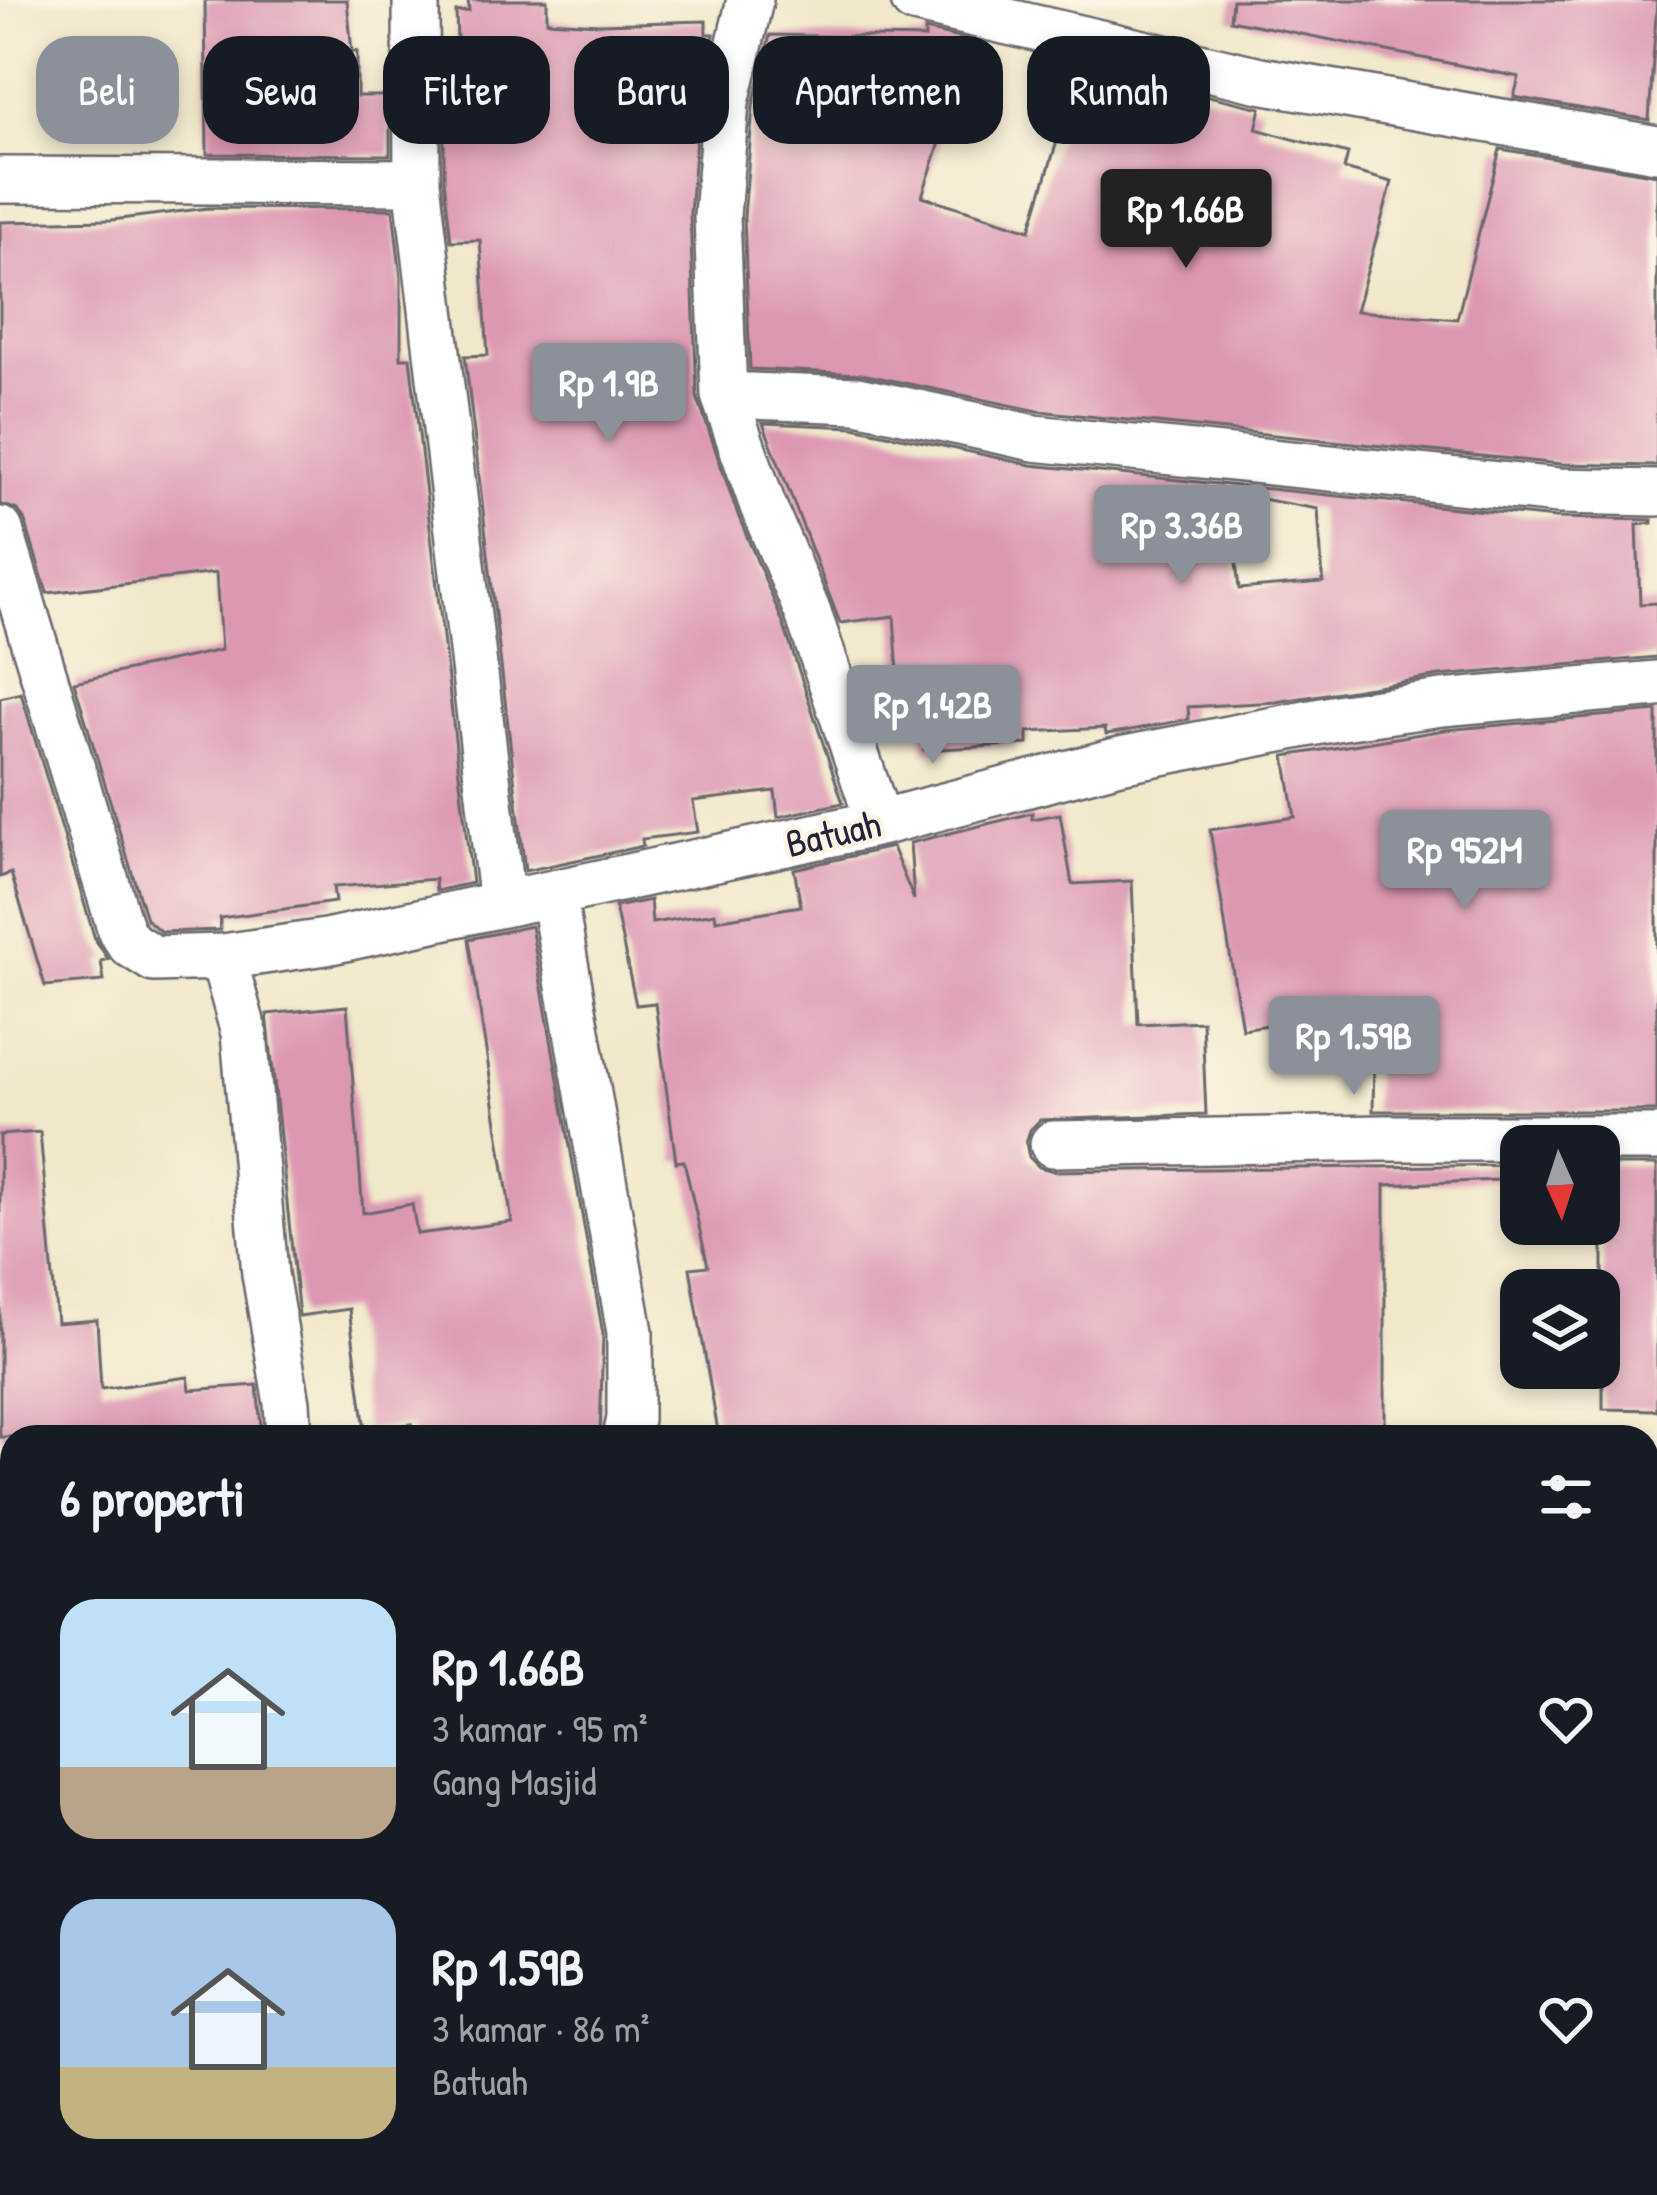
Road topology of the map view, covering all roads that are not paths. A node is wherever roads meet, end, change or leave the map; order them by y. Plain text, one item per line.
1 (416, 0) edge
2 (750, 0) edge
3 (914, 0) edge
4 (1657, 148) edge
5 (0, 180) edge
6 (417, 182) junction
7 (724, 395) junction
8 (1657, 493) edge
9 (0, 530) edge
10 (1657, 684) edge
11 (879, 823) junction
12 (553, 896) junction
13 (502, 904) junction
14 (223, 957) junction
15 (1657, 1138) edge
16 (1053, 1144) dead end
17 (288, 1425) edge
18 (629, 1425) edge

1 - 6 street
2 - 7 street
3 - 4 street
5 - 6 street
6 - 13 street
7 - 8 street
7 - 11 street
9 - 14 street, Batuah
10 - 11 street, Batuah
11 - 12 street, Batuah
12 - 13 street, Batuah
12 - 18 street
13 - 14 street, Batuah
14 - 17 street
15 - 16 street

